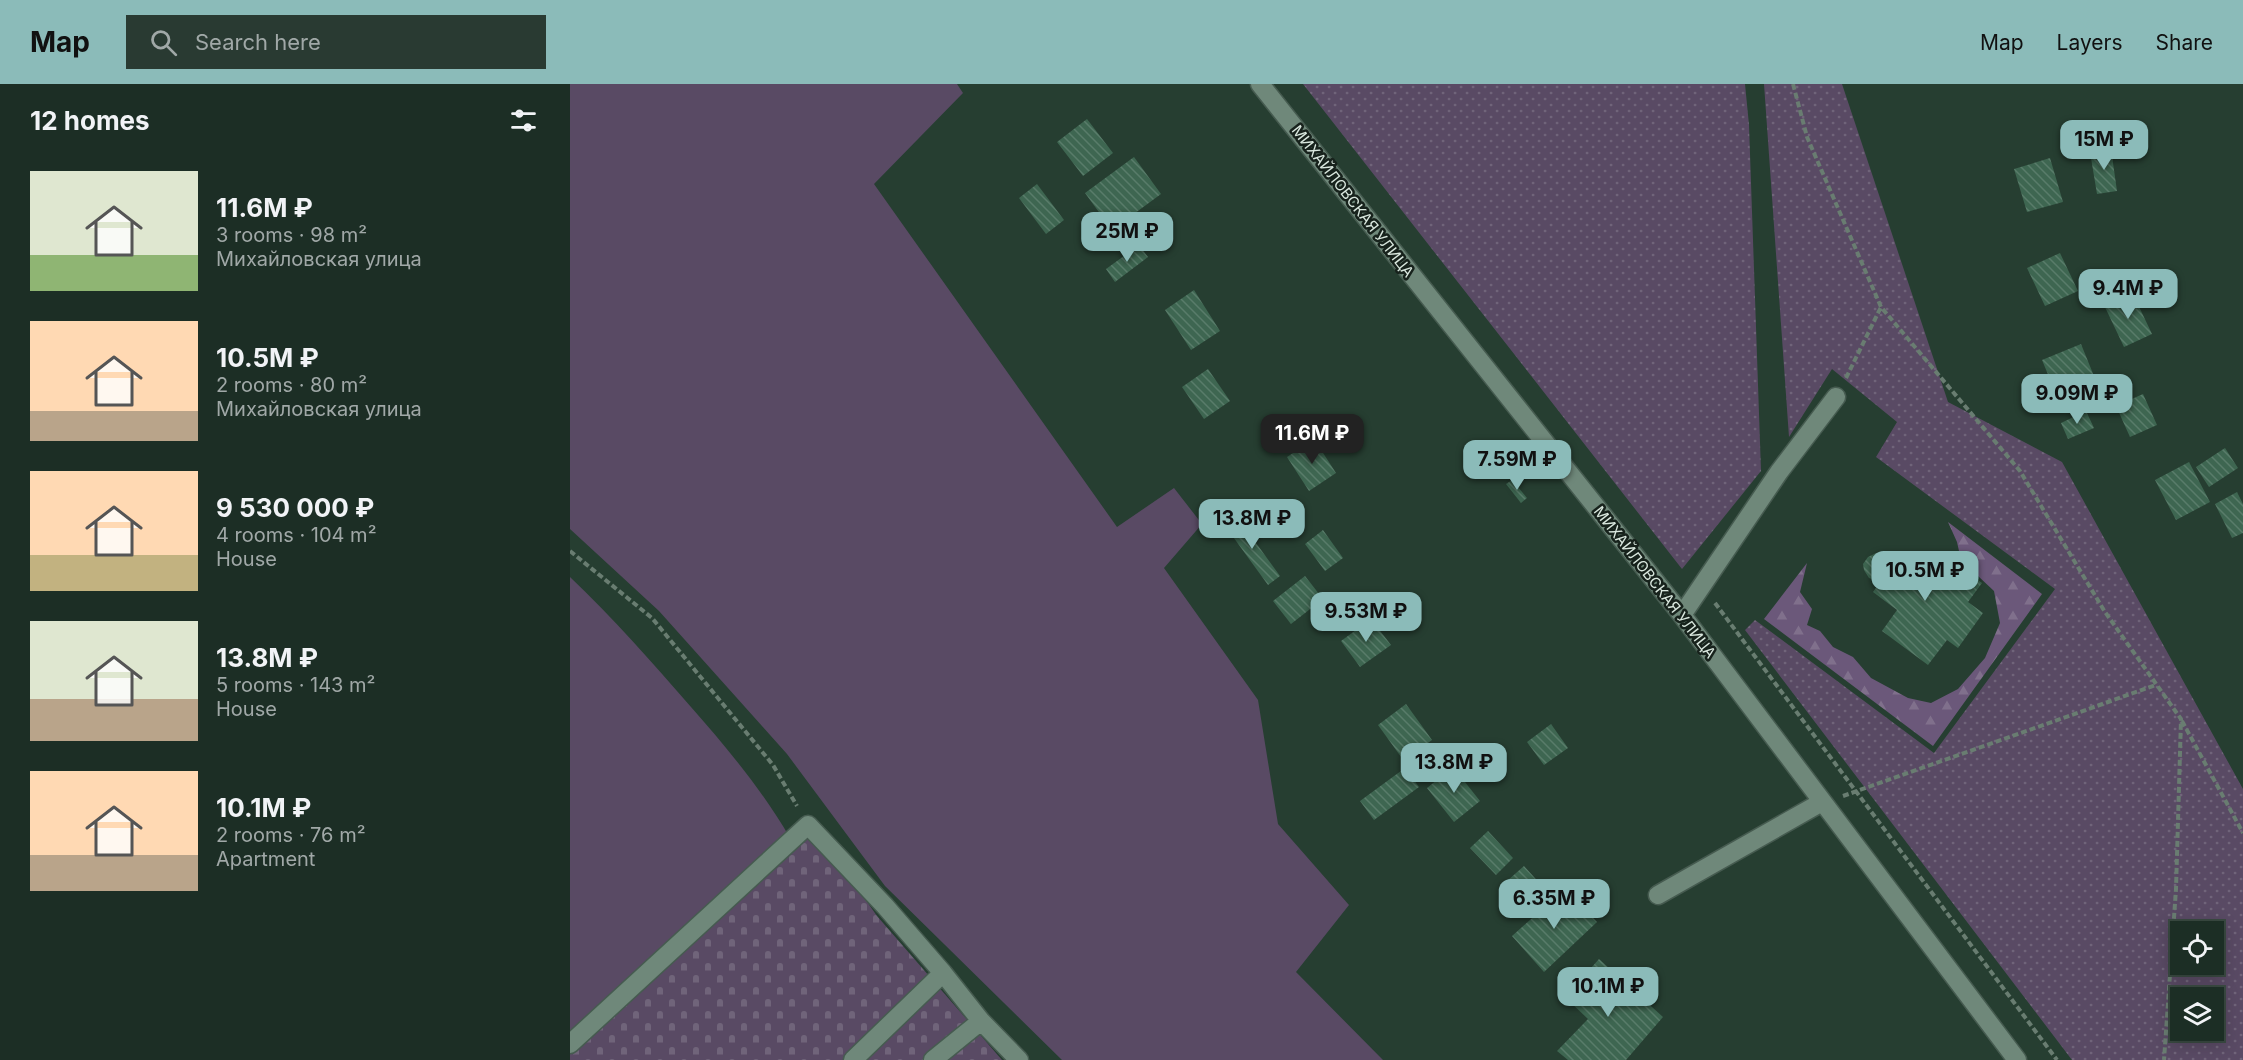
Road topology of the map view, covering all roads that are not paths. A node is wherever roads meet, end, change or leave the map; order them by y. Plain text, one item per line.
1 (1260, 84) edge
2 (1836, 397) road end
3 (1682, 615) junction
4 (1822, 802) junction
5 (1658, 895) dead end
6 (943, 973) junction
7 (981, 1022) junction
8 (570, 1044) edge
9 (854, 1060) edge
10 (933, 1060) edge
11 (1019, 1060) edge
12 (2017, 1060) edge

1 - 3 street, МИХАЙЛОВСКАЯ УЛИЦА
2 - 3 street
3 - 4 street, МИХАЙЛОВСКАЯ УЛИЦА
4 - 5 street
4 - 12 street, МИХАЙЛОВСКАЯ УЛИЦА
6 - 7 street
6 - 8 street
6 - 9 street
7 - 10 street
7 - 11 street

